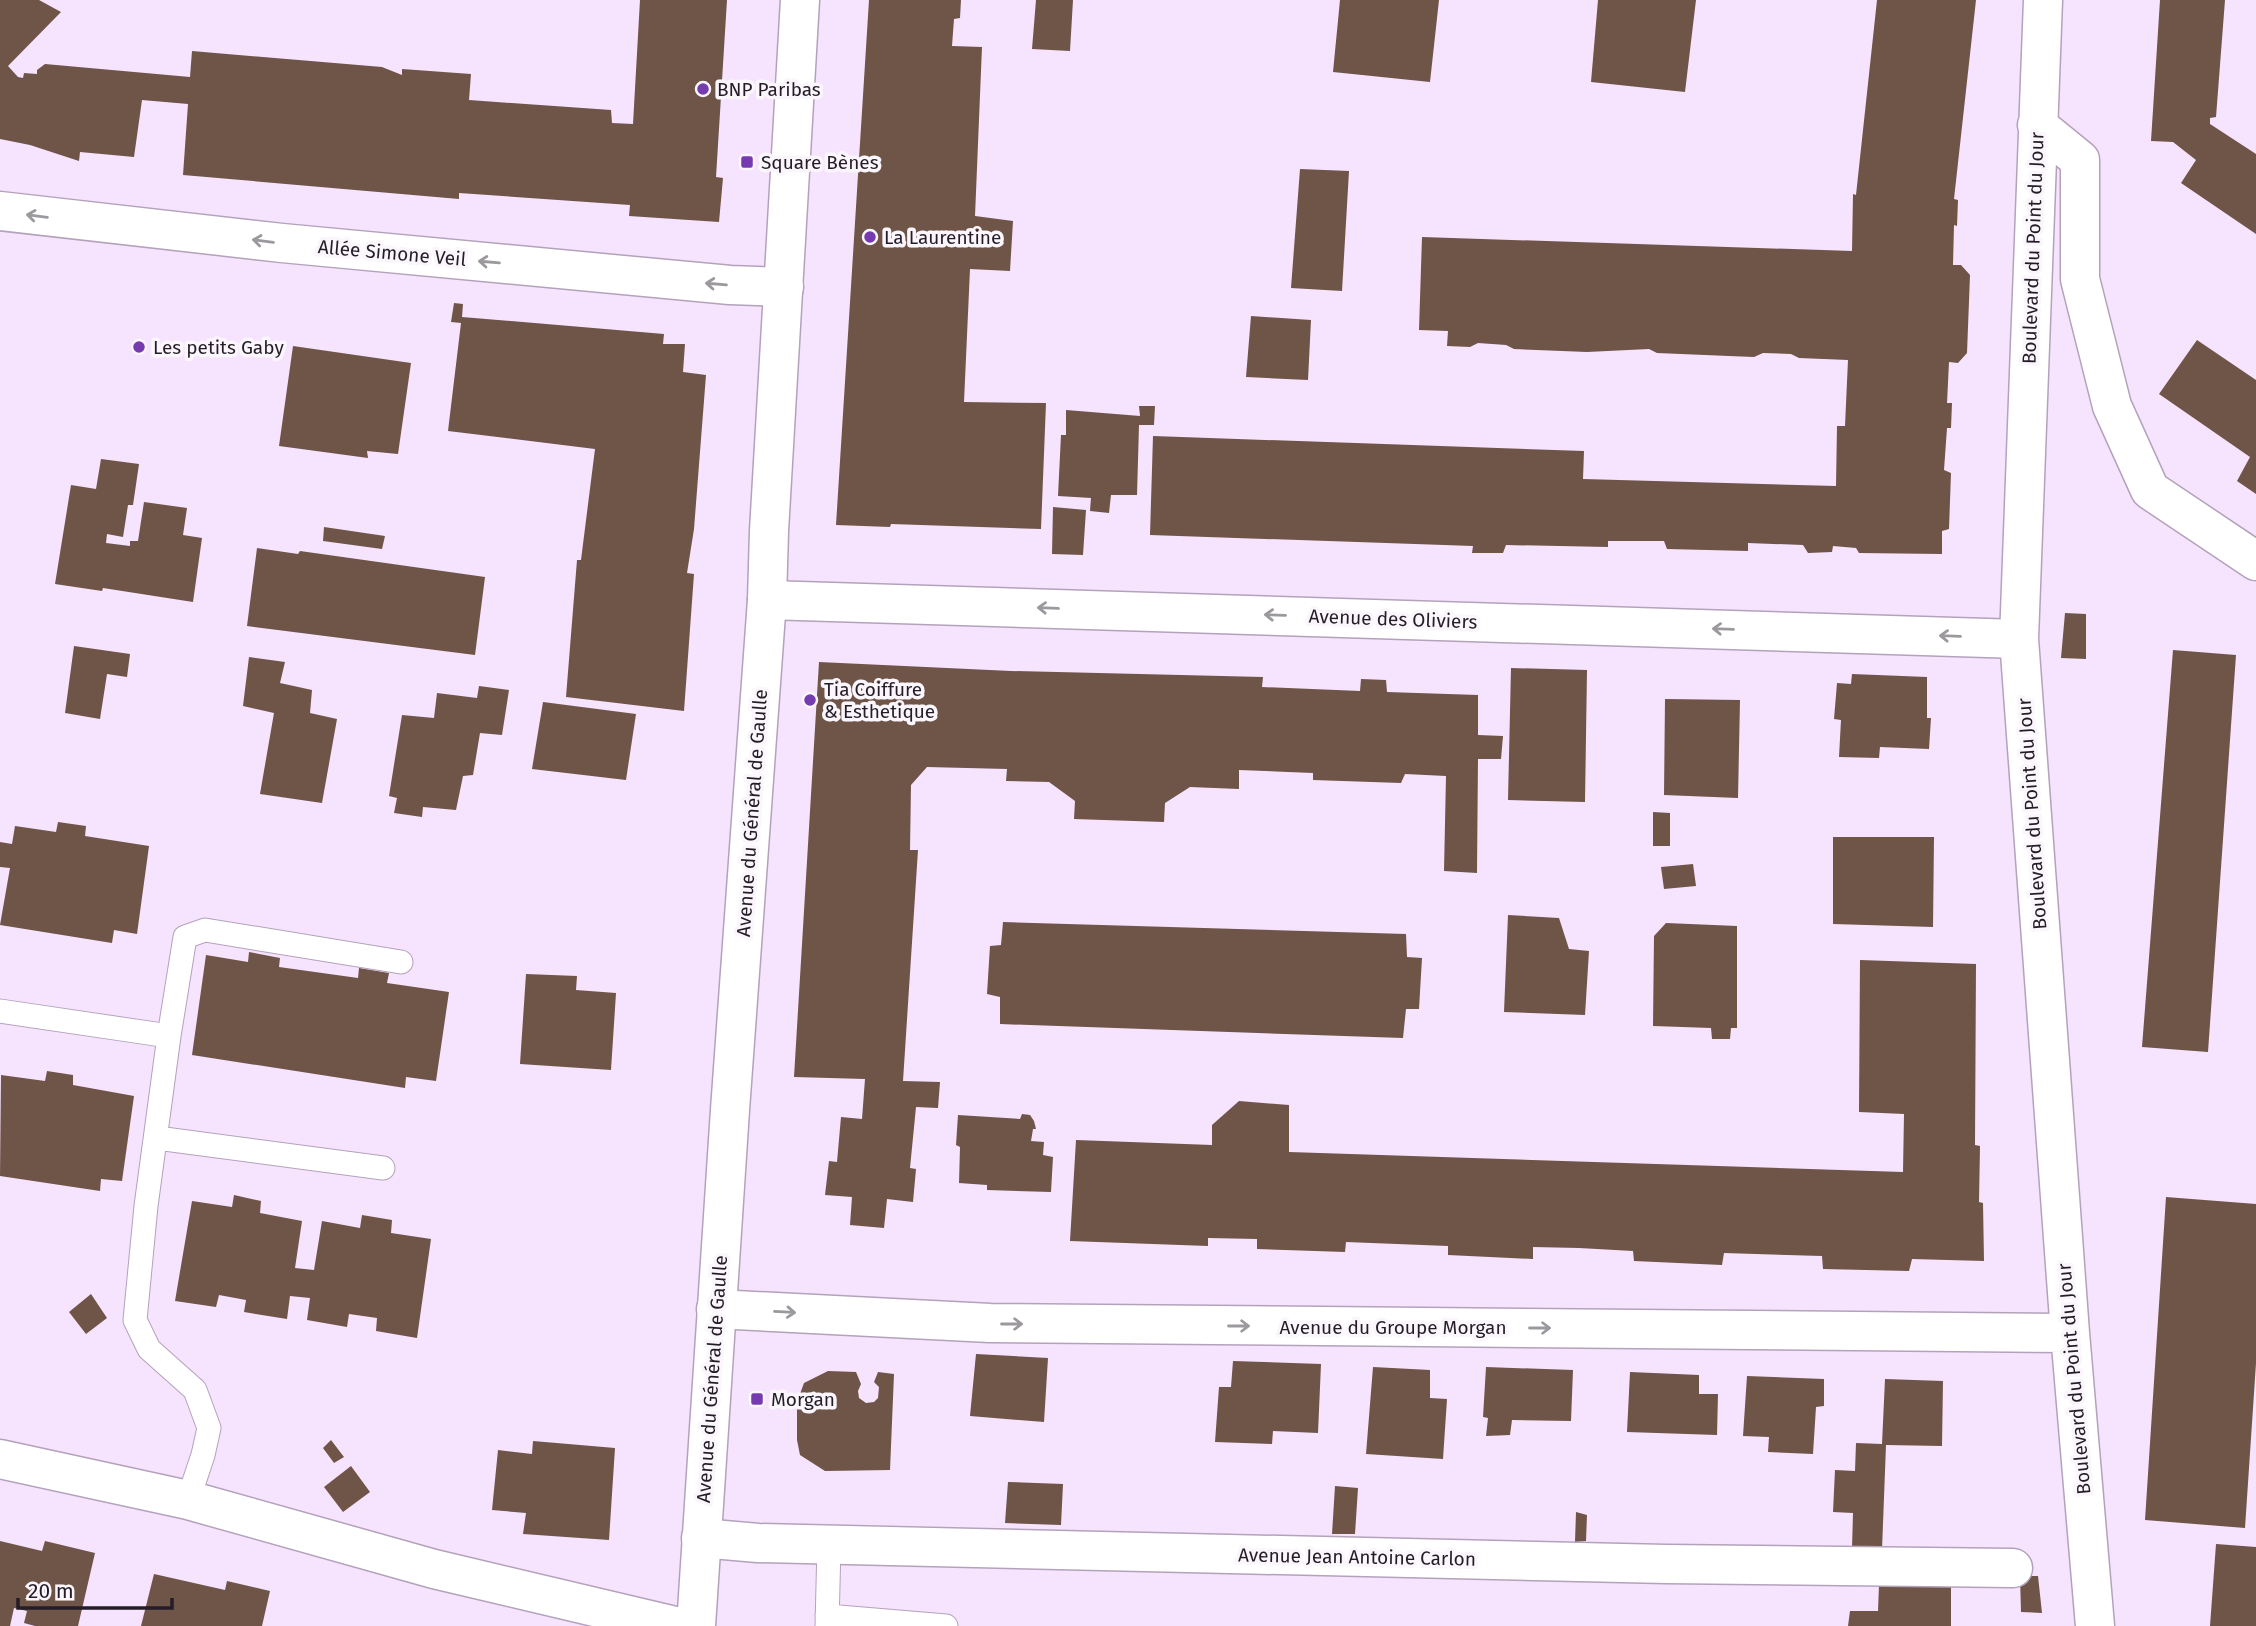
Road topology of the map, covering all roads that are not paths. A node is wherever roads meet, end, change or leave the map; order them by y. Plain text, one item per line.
1 (800, 0) edge
2 (2043, 0) edge
3 (2037, 125) junction
4 (0, 211) edge
5 (784, 287) junction
6 (2256, 561) edge
7 (767, 600) junction
8 (2019, 639) junction
9 (401, 962) dead end
10 (0, 1011) edge
11 (169, 1036) junction
12 (157, 1138) junction
13 (383, 1168) dead end
14 (716, 1309) junction
15 (2070, 1333) junction
16 (0, 1459) edge
17 (188, 1500) junction
18 (701, 1538) junction
19 (829, 1545) junction
20 (2013, 1568) dead end
21 (827, 1621) edge
22 (675, 1626) edge
23 (696, 1626) edge
24 (946, 1626) edge
25 (2095, 1626) edge

1 - 5 street, Avenue du Général de Gaulle
2 - 3 street, Boulevard du Point du Jour
3 - 6 street
3 - 8 street, Boulevard du Point du Jour
5 -> 4 street, Allée Simone Veil
5 - 7 street, Avenue du Général de Gaulle
8 -> 7 street, Avenue des Oliviers
7 - 14 street, Avenue du Général de Gaulle
8 - 15 street, Boulevard du Point du Jour
9 - 11 lane
10 - 11 lane
11 - 12 lane
12 - 13 lane
12 - 17 lane
14 -> 15 street, Avenue du Groupe Morgan
14 - 18 street, Avenue du Général de Gaulle
15 - 25 street, Boulevard du Point du Jour
16 - 17 street
17 - 22 street
18 - 19 street, Avenue Jean Antoine Carlon
18 - 23 street, Avenue du Général de Gaulle
19 - 20 street, Avenue Jean Antoine Carlon
19 - 21 lane
21 - 24 lane

